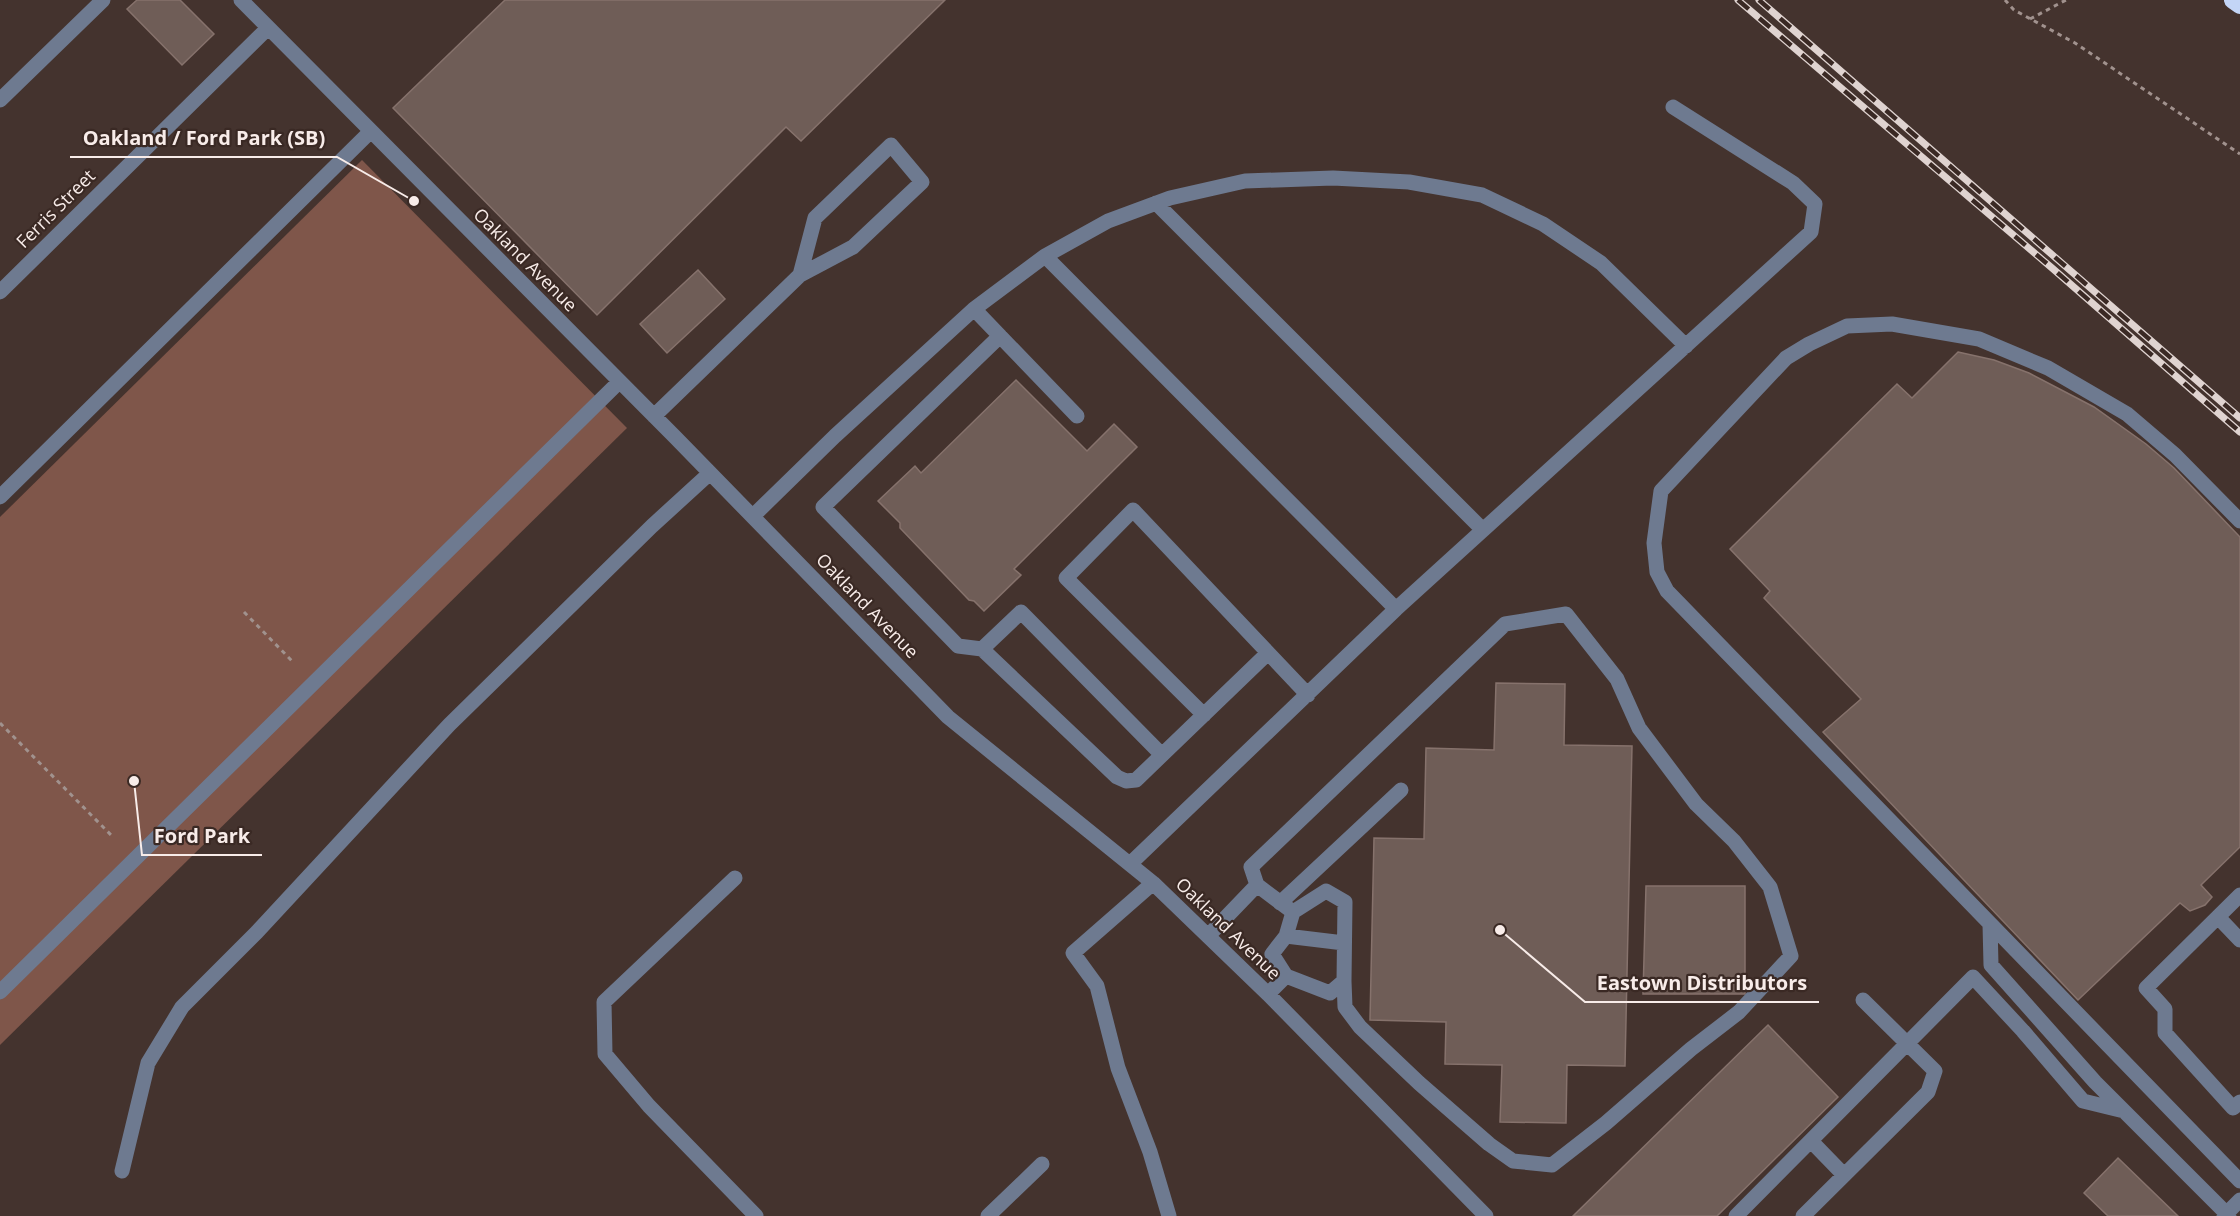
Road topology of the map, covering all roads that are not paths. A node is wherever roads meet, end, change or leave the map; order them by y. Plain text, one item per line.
1 (103, 0) edge
2 (241, 0) edge
3 (2232, 0) edge
4 (2240, 5) edge
5 (268, 28) junction
6 (0, 100) edge
7 (1673, 107) dead end
8 (370, 132) junction
9 (1156, 203) junction
10 (1045, 256) junction
11 (800, 275) junction
12 (0, 292) edge
13 (974, 309) junction
14 (1000, 336) junction
15 (1686, 346) junction
16 (620, 382) junction
17 (654, 416) junction
18 (1077, 416) dead end
19 (710, 473) junction
20 (0, 498) edge
21 (753, 516) junction
22 (2240, 521) edge
23 (1484, 530) junction
24 (1396, 609) junction
25 (982, 649) junction
26 (1268, 653) junction
27 (1308, 695) junction
28 (1204, 715) junction
29 (1162, 755) junction
30 (1401, 790) dead end
31 (1131, 863) junction
32 (735, 878) dead end
33 (1153, 883) junction
34 (1257, 885) junction
35 (2240, 895) edge
36 (1287, 908) junction
37 (2218, 917) junction
38 (1990, 924) junction
39 (1208, 936) junction
40 (1286, 936) junction
41 (2240, 940) edge
42 (1344, 943) junction
43 (1286, 976) junction
44 (1344, 981) junction
45 (0, 992) edge
46 (1268, 994) junction
47 (1863, 1000) dead end
48 (1909, 1043) junction
49 (2240, 1102) edge
50 (2124, 1111) junction
51 (1811, 1141) junction
52 (1042, 1164) dead end
53 (122, 1171) dead end
54 (1844, 1175) junction
55 (2240, 1181) edge
56 (2240, 1200) edge
57 (2227, 1215) edge
58 (756, 1216) edge
59 (988, 1216) edge
60 (1168, 1216) edge
61 (1486, 1216) edge
62 (1736, 1216) edge
63 (1803, 1216) edge

1 - 6 street
2 - 5 street, Oakland Avenue
3 - 4 highway
5 - 8 street, Oakland Avenue
5 - 12 street, Ferris Street
7 - 15 street
8 - 16 street, Oakland Avenue
8 - 20 street
9 - 10 street
9 - 15 street
9 - 23 street
10 - 13 street
10 - 24 street
11 - 11 street
11 - 17 street
13 - 14 street
13 - 21 street
14 - 18 street
14 - 25 street
15 - 23 street
16 - 17 street, Oakland Avenue
16 - 45 street
17 - 19 street, Oakland Avenue
19 - 21 street, Oakland Avenue
19 - 53 street
21 - 31 street, Oakland Avenue
22 - 38 street
23 - 24 street
24 - 27 street
25 - 29 street
25 - 29 street
26 - 27 street
26 - 28 street
26 - 28 street
27 - 31 street
28 - 29 street
30 - 36 street
31 - 33 street, Oakland Avenue
32 - 58 street
33 - 39 street, Oakland Avenue
33 - 60 street
34 - 36 street
34 - 39 street
34 - 44 street
35 - 37 street
36 - 40 street
36 - 42 street
37 - 41 street
37 - 49 street
38 - 50 street
38 - 55 street
39 - 46 street, Oakland Avenue
40 - 42 street
40 - 43 street
42 - 44 street
43 - 44 street
43 - 46 street
46 - 61 street, Oakland Avenue
47 - 48 street
48 - 50 street
48 - 51 street
48 - 54 street
50 - 57 street
51 - 54 street
51 - 62 street
52 - 59 street
54 - 63 street
56 - 57 street

